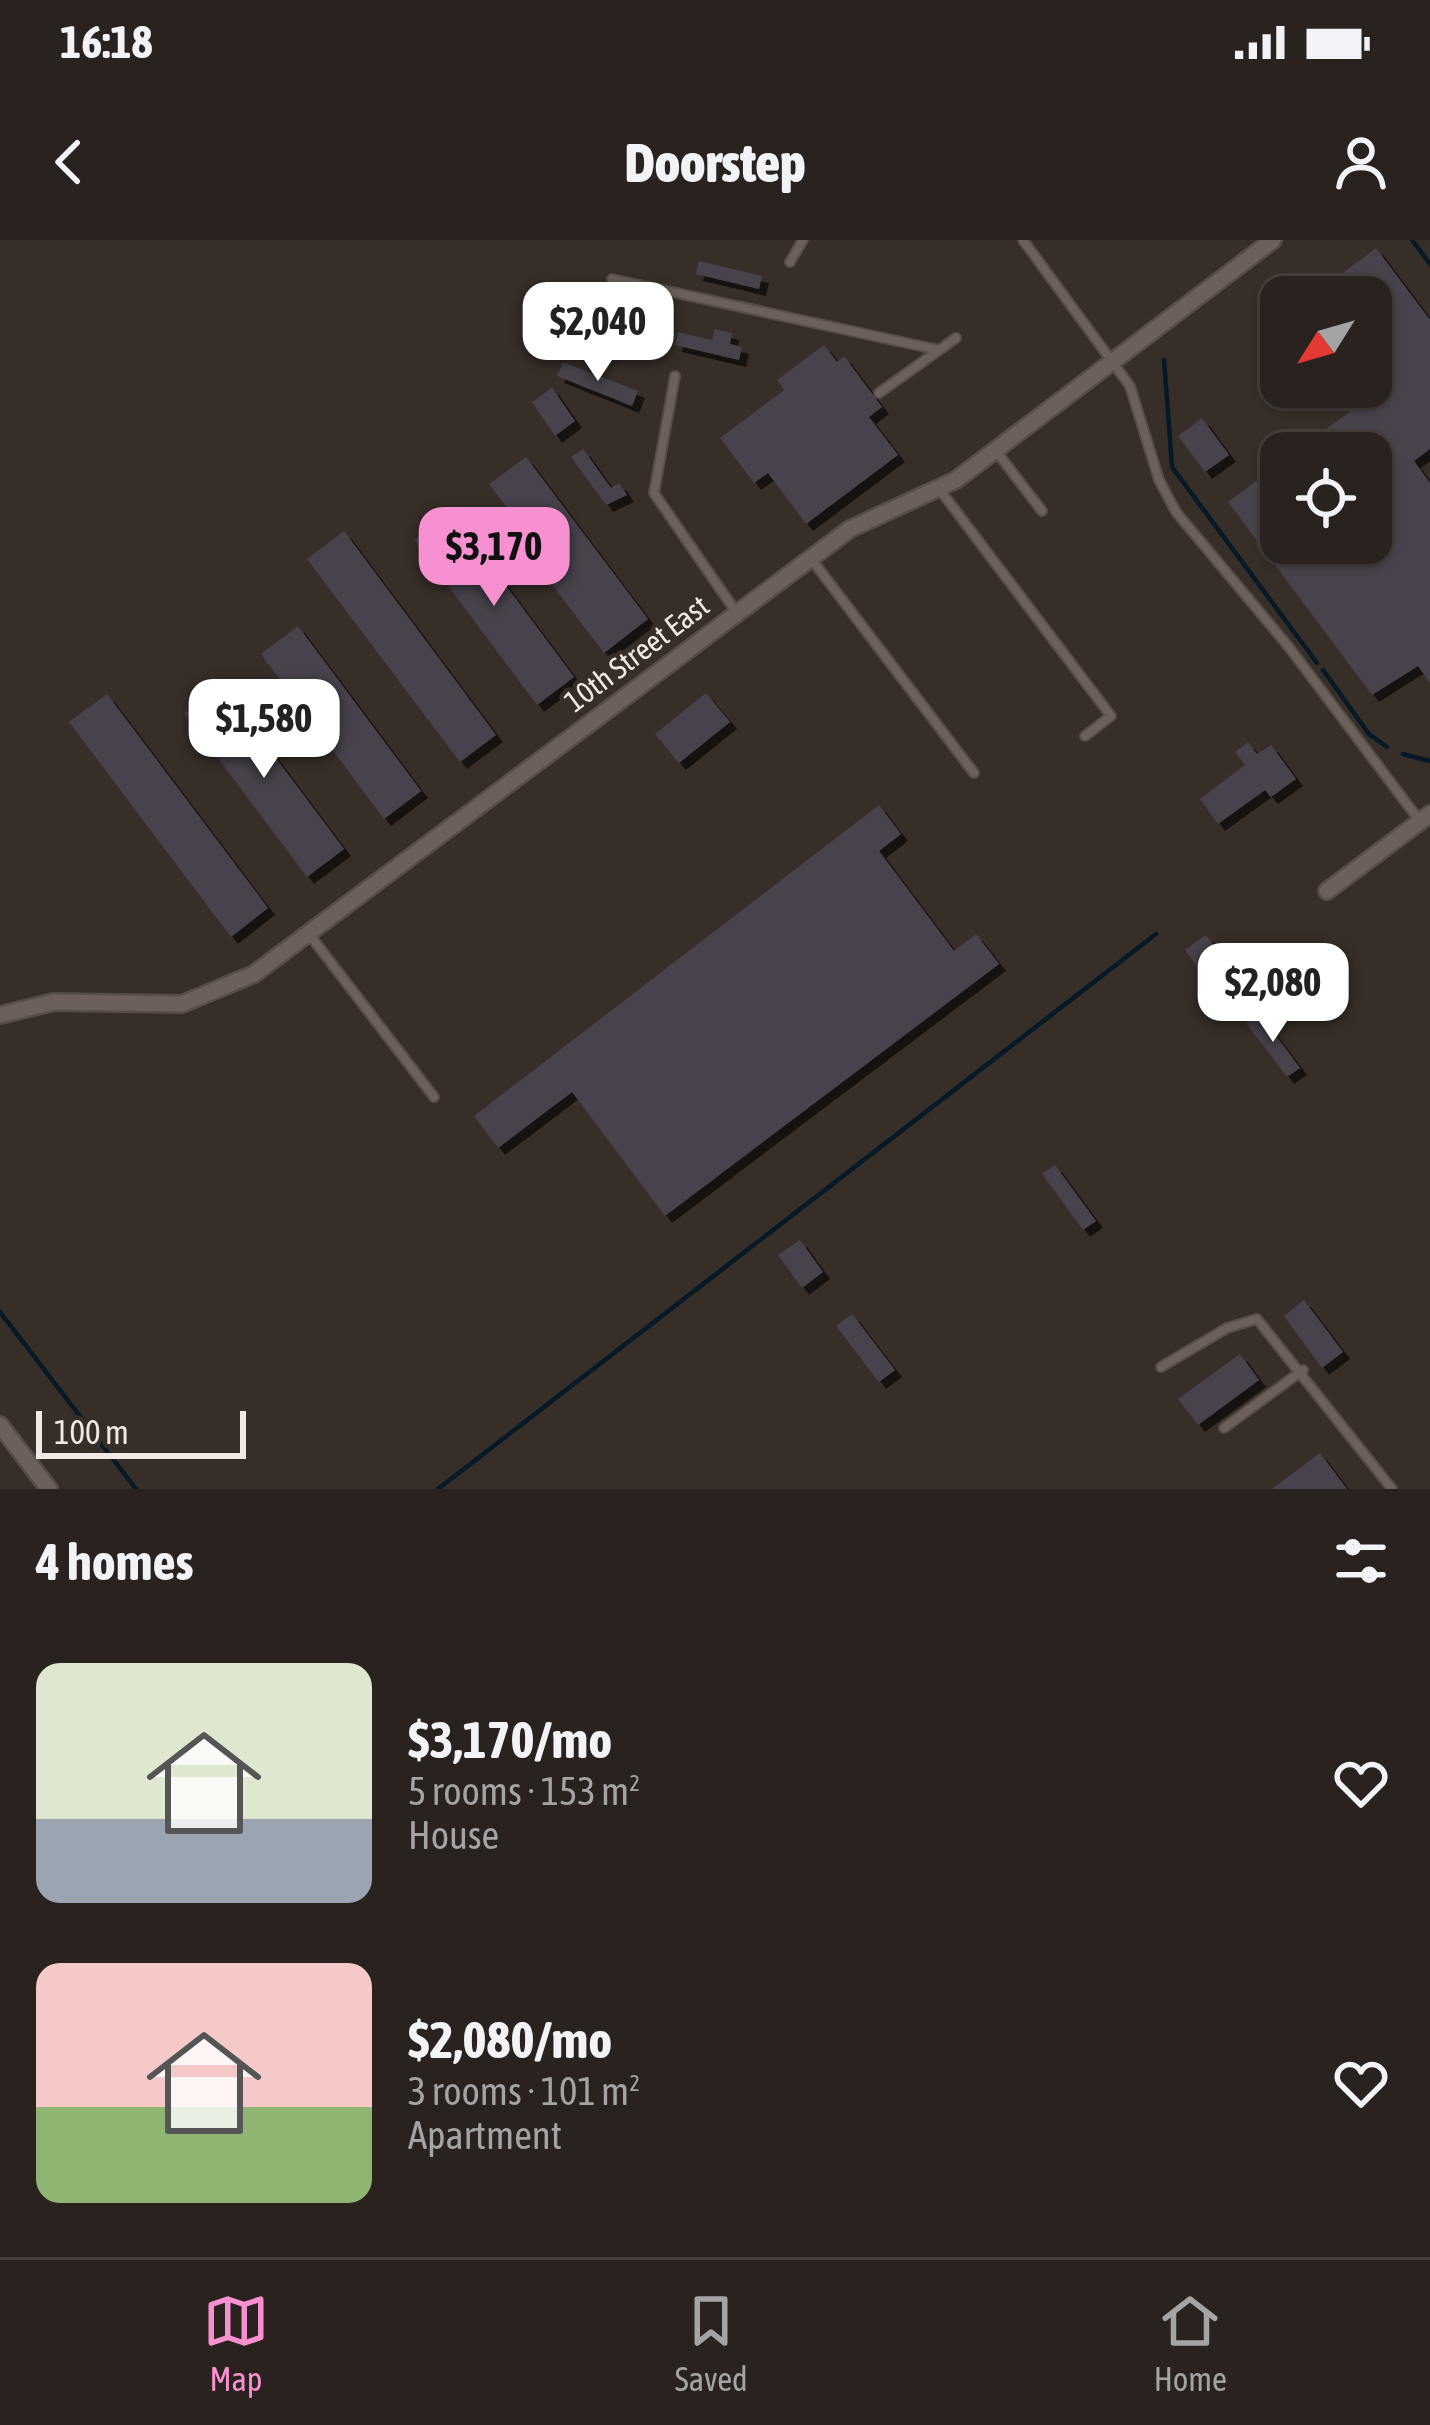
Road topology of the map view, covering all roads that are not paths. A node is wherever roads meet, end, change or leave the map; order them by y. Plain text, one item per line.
1 (802, 240) edge
2 (1023, 240) edge
3 (1273, 240) edge
4 (790, 262) dead end
5 (612, 279) dead end
6 (956, 338) dead end
7 (939, 350) junction
8 (1113, 362) junction
9 (675, 376) dead end
10 (879, 393) dead end
11 (996, 451) junction
12 (939, 488) junction
13 (1042, 511) dead end
14 (811, 558) junction
15 (737, 613) junction
16 (1085, 736) dead end
17 (974, 773) dead end
18 (1425, 818) edge
19 (1327, 891) dead end
20 (309, 934) junction
21 (0, 1015) edge
22 (434, 1097) dead end
23 (1161, 1367) dead end
24 (1303, 1370) junction
25 (0, 1425) edge
26 (1224, 1428) dead end
27 (49, 1489) edge
28 (1392, 1489) edge

1 - 4 lane
2 - 8 lane
3 - 8 street, 10th Street East
5 - 7 lane
6 - 7 lane
7 - 10 lane
8 - 11 street, 10th Street East
8 - 18 lane
9 - 15 lane
11 - 12 street, 10th Street East
11 - 13 lane
12 - 14 street, 10th Street East
12 - 16 lane
14 - 15 street, 10th Street East
14 - 17 lane
15 - 20 street, 10th Street East
18 - 19 street
20 - 21 street, 10th Street East
20 - 22 lane
23 - 24 lane
24 - 26 lane
24 - 28 lane
25 - 27 street

